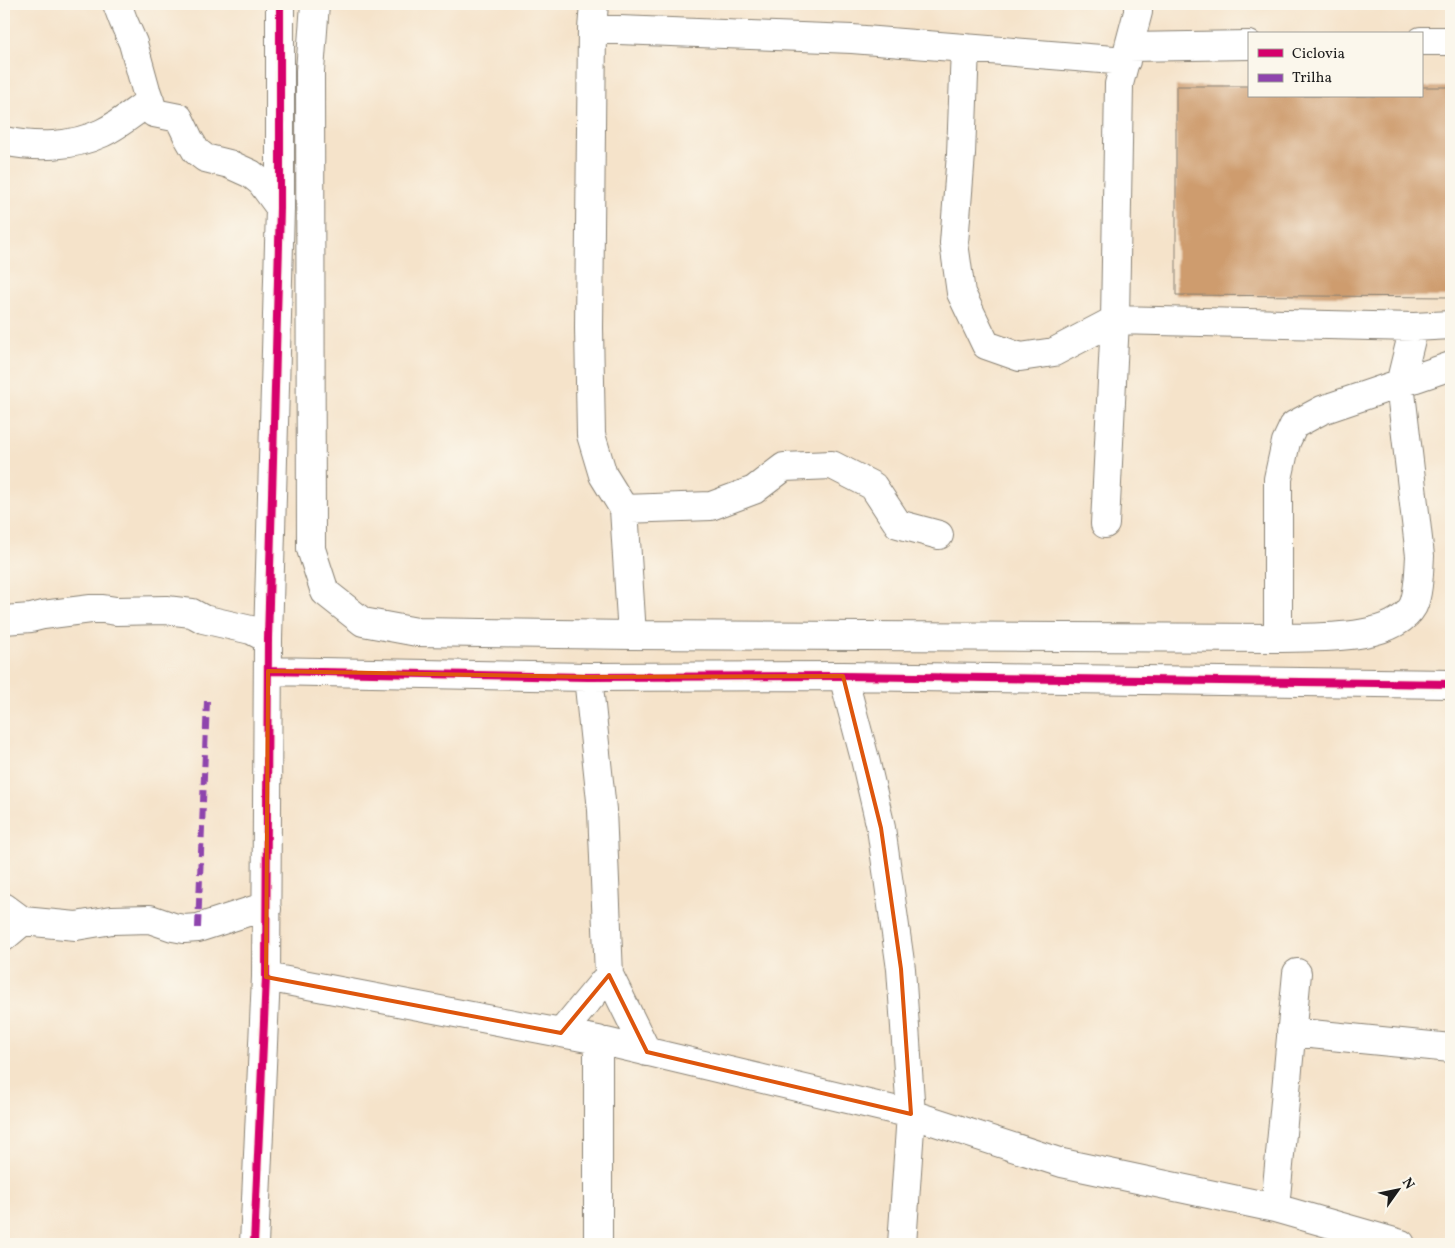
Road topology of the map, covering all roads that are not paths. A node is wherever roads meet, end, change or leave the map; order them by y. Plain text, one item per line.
1 (118, 4) edge
2 (280, 4) edge
3 (315, 4) edge
4 (1138, 4) edge
5 (593, 16) edge
6 (1422, 41) edge
7 (1451, 41) edge
8 (1248, 45) edge
9 (965, 48) junction
10 (1128, 54) junction
11 (150, 101) junction
12 (4, 141) edge
13 (280, 208) junction
14 (1115, 320) junction
15 (1451, 325) edge
16 (1414, 327) junction
17 (1451, 366) edge
18 (1400, 384) junction
19 (624, 509) junction
20 (1105, 524) dead end
21 (939, 534) dead end
22 (4, 620) edge
23 (632, 635) junction
24 (1278, 638) junction
25 (268, 639) junction
26 (268, 670) junction
27 (843, 676) junction
28 (588, 677) junction
29 (1451, 684) edge
30 (267, 909) junction
31 (10, 922) edge
32 (1297, 973) dead end
33 (609, 975) junction
34 (266, 977) junction
35 (1291, 1032) junction
36 (561, 1033) junction
37 (598, 1040) junction
38 (1451, 1048) edge
39 (647, 1052) junction
40 (911, 1114) junction
41 (1275, 1208) junction
42 (250, 1240) edge
43 (598, 1244) edge
44 (902, 1244) edge
45 (1401, 1244) edge

1 - 11 street
2 - 13 street
3 - 23 street
4 - 10 street
5 - 9 street
5 - 19 street
6 - 7 street
8 - 10 street
9 - 10 street
9 - 14 street
10 - 14 street
11 - 12 street
11 - 13 street
13 - 25 street
14 - 16 street
14 - 20 street
15 - 16 street
16 - 18 street
17 - 18 street
18 - 24 street
18 - 24 street
19 - 21 street
19 - 23 street
22 - 25 street
23 - 24 street
25 - 26 street
26 - 28 street
26 - 30 street
27 - 28 street
27 - 29 street
27 - 40 street
28 - 33 street
30 - 31 street
30 - 34 street
32 - 35 street
33 - 36 street
33 - 39 street
34 - 36 street
34 - 42 street
35 - 38 street
35 - 41 street
36 - 37 street
37 - 39 street
37 - 43 street
39 - 40 street
40 - 41 street
40 - 44 street
41 - 45 street

